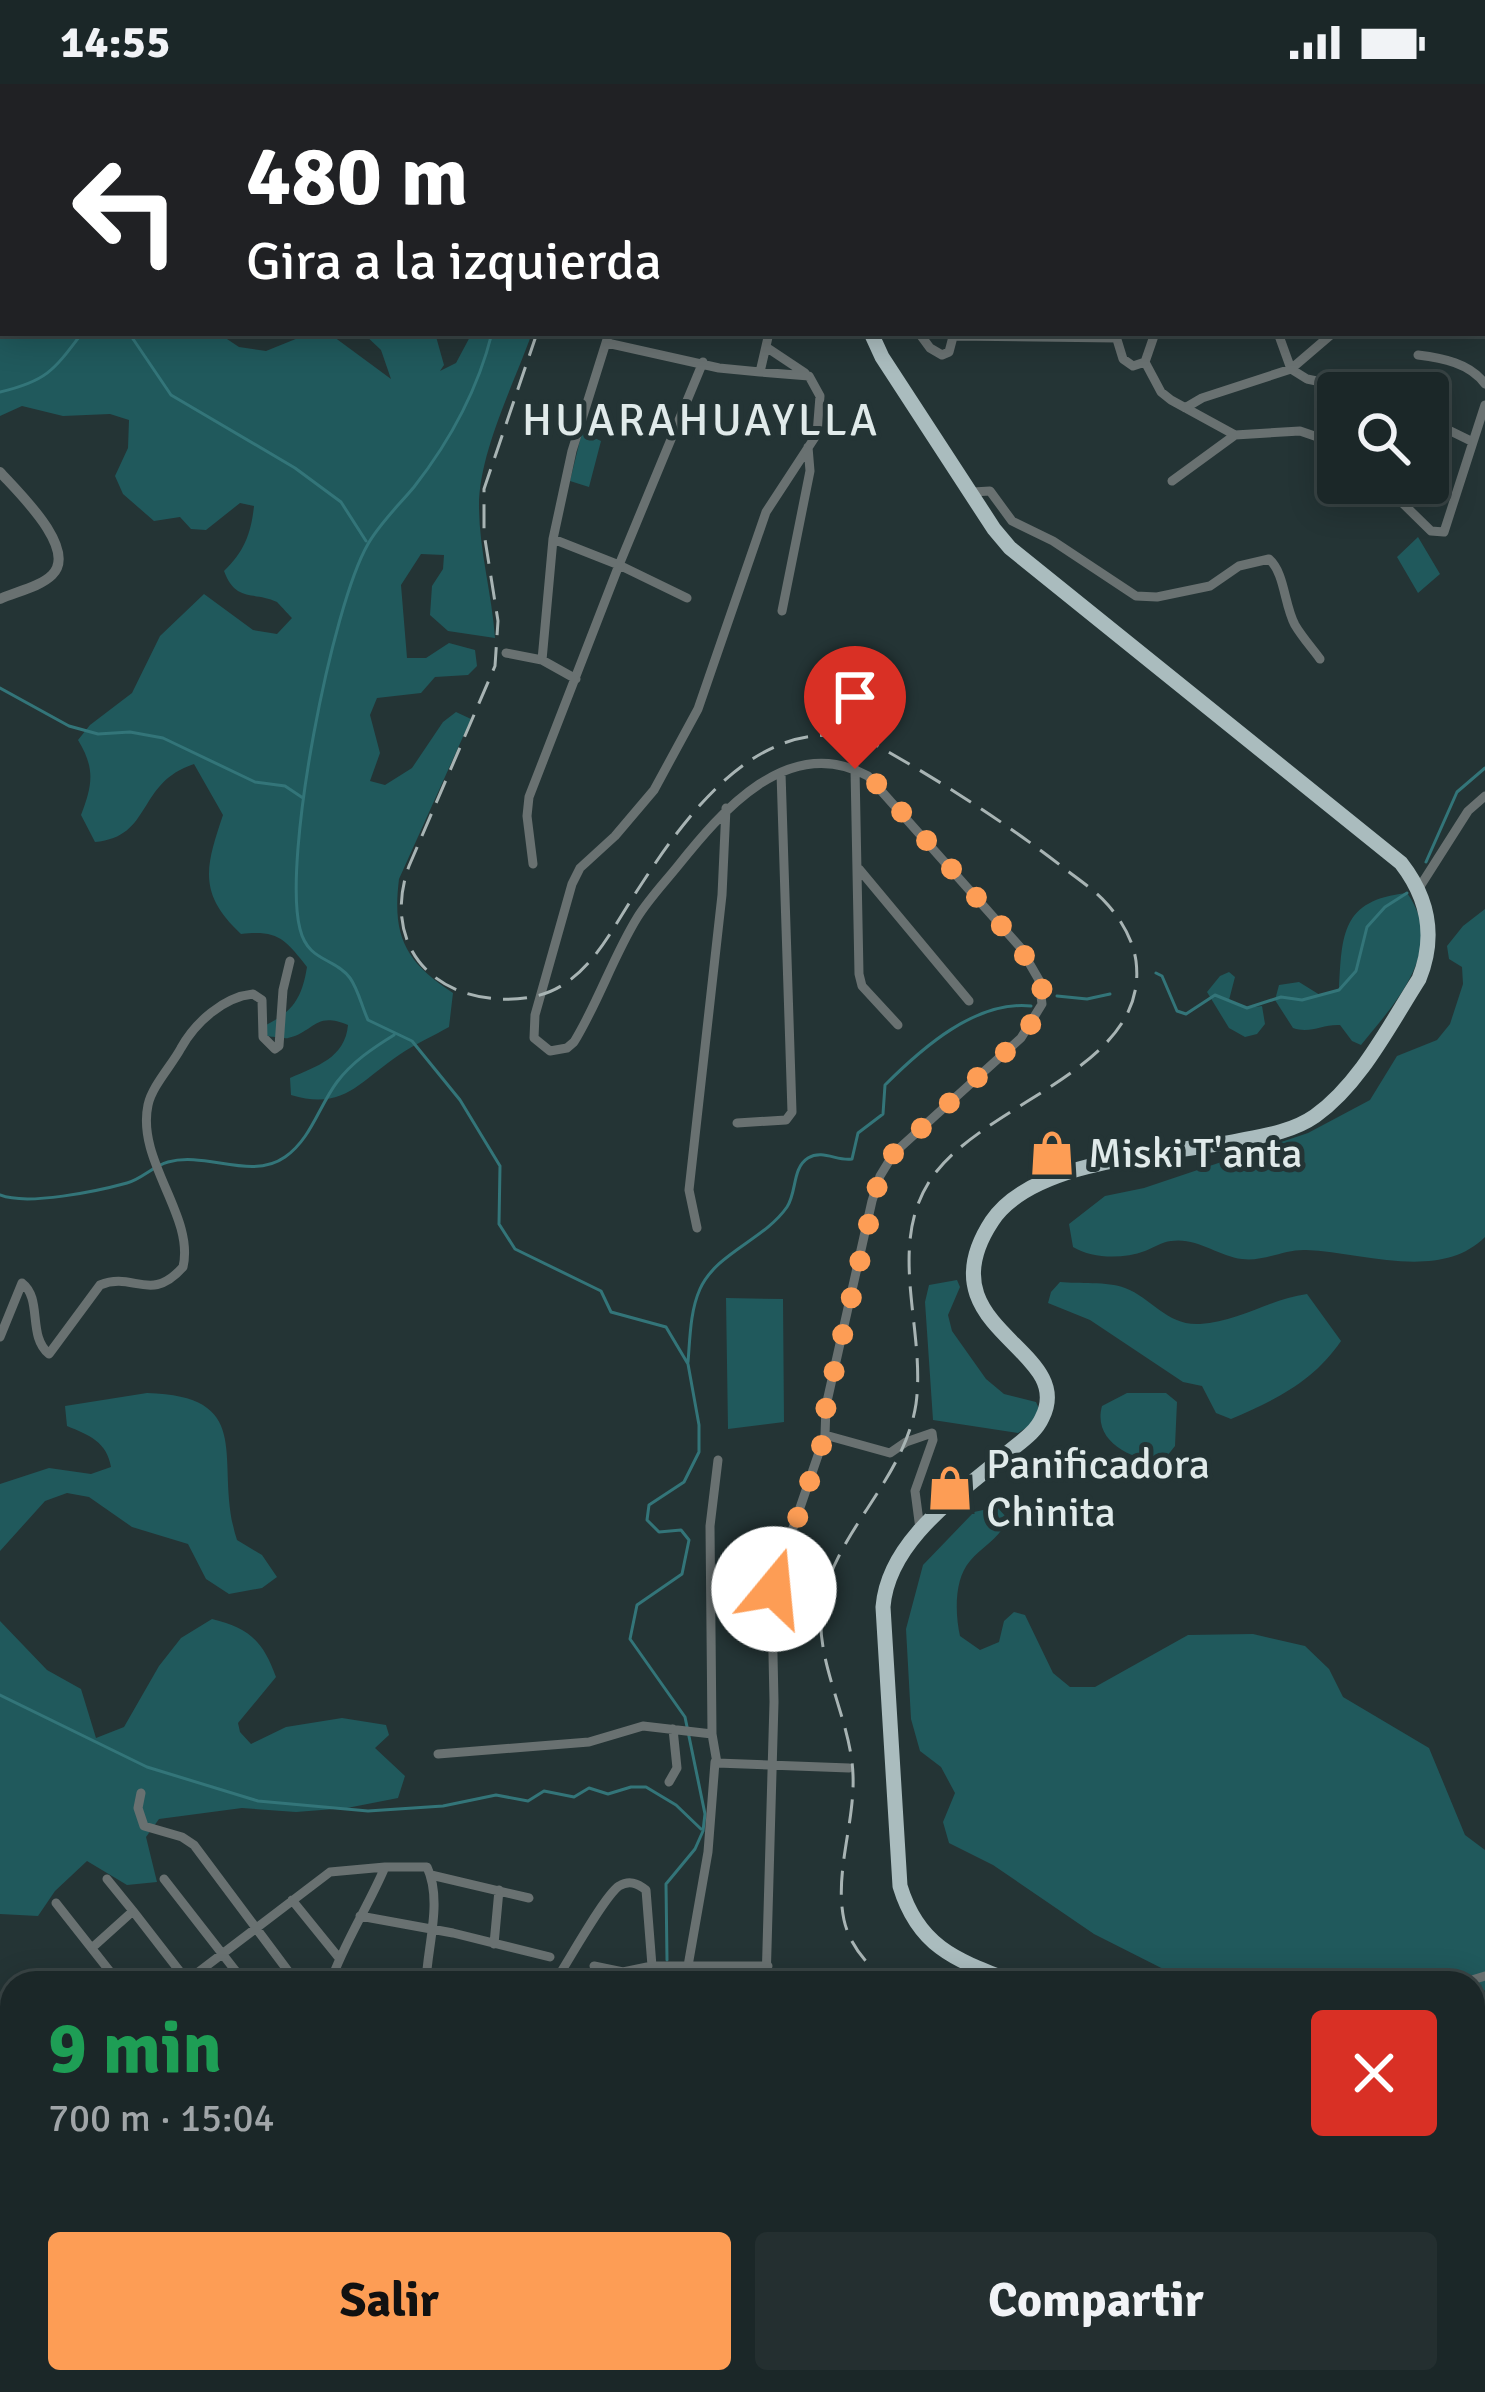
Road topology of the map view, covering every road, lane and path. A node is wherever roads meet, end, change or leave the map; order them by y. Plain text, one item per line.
1 (768, 336) edge
2 (872, 336) edge
3 (921, 336) edge
4 (954, 336) edge
5 (1116, 336) edge
6 (1154, 336) edge
7 (1279, 336) edge
8 (1330, 336) edge
9 (608, 338) edge
10 (766, 347) junction
11 (1418, 355) dead end
12 (703, 362) junction
13 (1145, 362) junction
14 (1291, 369) junction
15 (760, 373) junction
16 (809, 376) junction
17 (1317, 381) edge
18 (1485, 384) edge
19 (1485, 405) edge
20 (1185, 408) junction
21 (1449, 430) edge
22 (1235, 435) junction
23 (1317, 437) edge
24 (1473, 442) junction
25 (808, 447) junction
26 (0, 472) edge
27 (1172, 481) dead end
28 (974, 492) junction
29 (1403, 504) edge
30 (553, 539) junction
31 (619, 565) junction
32 (686, 598) dead end
33 (0, 599) edge
34 (782, 610) dead end
35 (506, 653) dead end
36 (1320, 659) dead end
37 (542, 660) junction
38 (575, 679) junction
39 (855, 769) junction
40 (781, 773) junction
41 (1485, 796) edge
42 (726, 808) junction
43 (533, 864) dead end
44 (859, 869) junction
45 (1419, 888) junction
46 (290, 961) dead end
47 (969, 1001) dead end
48 (898, 1025) dead end
49 (736, 1123) dead end
50 (697, 1228) dead end
51 (0, 1337) edge
52 (825, 1435) junction
53 (718, 1460) dead end
54 (920, 1529) junction
55 (676, 1729) junction
56 (707, 1733) junction
57 (438, 1754) dead end
58 (715, 1762) junction
59 (770, 1764) junction
60 (849, 1768) dead end
61 (669, 1782) dead end
62 (141, 1793) dead end
63 (385, 1867) junction
64 (431, 1875) junction
65 (107, 1879) dead end
66 (164, 1879) dead end
67 (499, 1890) junction
68 (529, 1898) dead end
69 (292, 1900) junction
70 (56, 1903) dead end
71 (134, 1911) junction
72 (360, 1916) junction
73 (256, 1926) junction
74 (432, 1930) junction
75 (494, 1944) junction
76 (93, 1948) junction
77 (223, 1954) junction
78 (340, 1958) junction
79 (550, 1958) dead end
80 (687, 1965) junction
81 (594, 1966) dead end
82 (652, 1966) junction
83 (768, 1966) junction
84 (110, 1971) edge
85 (179, 1971) edge
86 (201, 1971) edge
87 (236, 1971) edge
88 (288, 1971) edge
89 (335, 1971) edge
90 (428, 1971) edge
91 (562, 1971) edge
92 (618, 1971) edge
93 (628, 1971) edge
94 (653, 1971) edge
95 (686, 1971) edge
96 (767, 1971) edge
97 (984, 1971) edge

1 - 10 street
2 - 28 highway
3 - 4 street
5 - 13 street
6 - 13 street
7 - 14 street
8 - 14 street
9 - 12 street
9 - 30 street
10 - 15 street
10 - 16 street
11 - 18 street
12 - 15 street
12 - 31 street
13 - 20 street
14 - 17 street
14 - 20 street
15 - 16 street
16 - 25 street
19 - 24 street
20 - 22 street
21 - 24 street
22 - 23 street
22 - 27 street
24 - 29 street
25 - 34 street
25 - 42 street
26 - 33 street
28 - 36 street
28 - 45 highway
30 - 31 street
30 - 37 street
31 - 32 street
31 - 38 street
35 - 37 street
37 - 38 street
38 - 43 street
39 - 40 street
39 - 44 street
39 - 52 street
40 - 42 street
40 - 49 street
41 - 45 street
42 - 50 street
44 - 47 street
44 - 48 street
45 - 54 highway
46 - 51 street
52 - 54 street
52 - 59 street
53 - 56 street
54 - 97 highway
55 - 56 street
55 - 57 street
55 - 61 street
56 - 58 street
58 - 59 street
58 - 80 street
59 - 60 street
59 - 83 street
62 - 73 street
63 - 64 street
63 - 69 street
63 - 72 street
64 - 67 street
64 - 74 street
65 - 71 street
66 - 77 street
67 - 68 street
67 - 75 street
69 - 73 street
69 - 78 street
70 - 76 street
71 - 76 street
71 - 85 street
72 - 74 street
72 - 78 street
73 - 77 street
73 - 88 street
74 - 75 street
74 - 90 street
75 - 79 street
76 - 84 street
77 - 86 street
77 - 87 street
78 - 89 street
80 - 82 street
80 - 83 street
80 - 95 street
81 - 92 street
82 - 91 street
82 - 93 street
82 - 94 street
83 - 96 street

